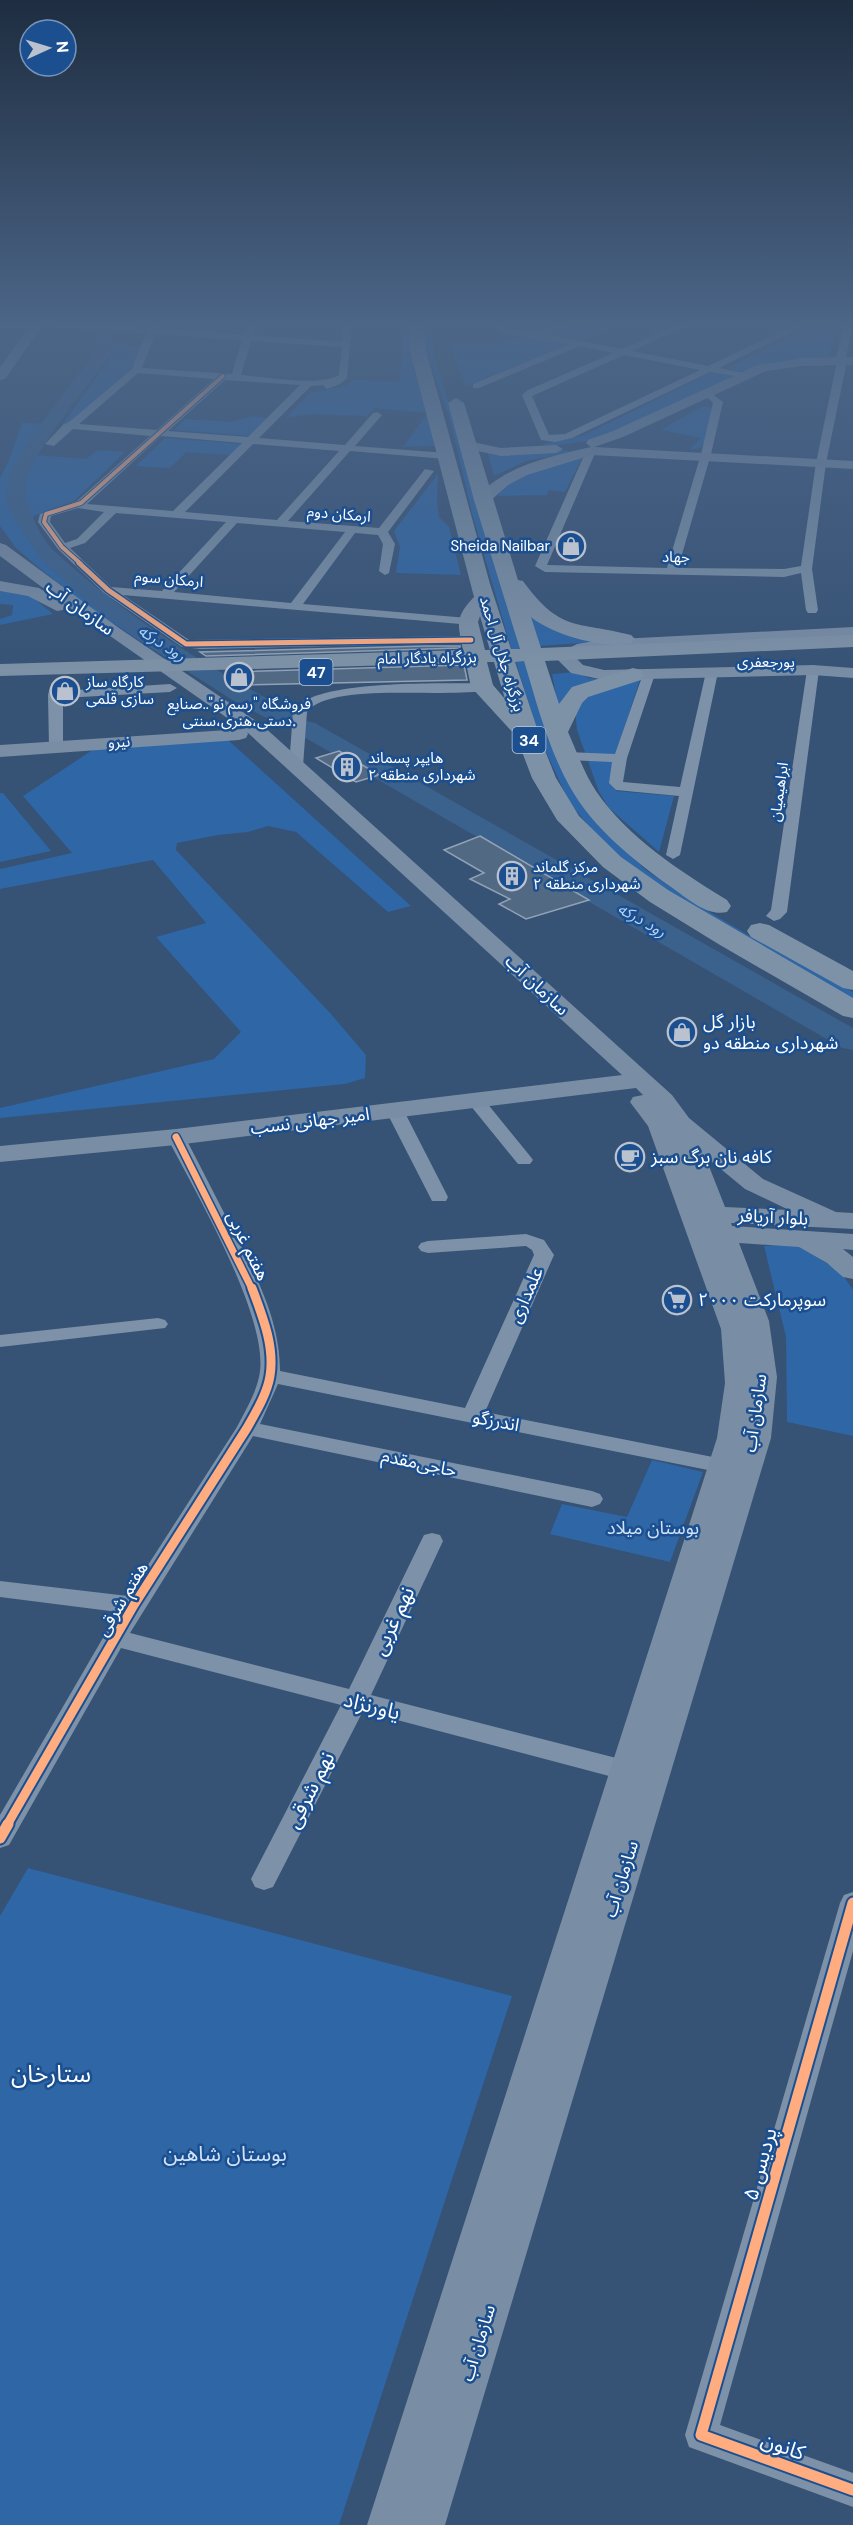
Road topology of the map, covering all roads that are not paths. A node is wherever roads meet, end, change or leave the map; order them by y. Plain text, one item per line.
1 (53, 441) edge
2 (150, 441) edge
3 (253, 441) joint
4 (355, 441) edge
5 (442, 441) edge
6 (467, 441) edge
7 (602, 441) edge
8 (618, 441) edge
9 (709, 441) edge
10 (827, 441) edge
11 (50, 444) dead end
12 (468, 445) junction
13 (610, 445) junction
14 (588, 447) junction
15 (348, 449) junction
16 (706, 455) junction
17 (446, 456) junction
18 (822, 462) junction
19 (853, 464) edge
20 (429, 471) dead end
21 (483, 500) junction
22 (81, 503) junction
23 (113, 510) junction
24 (176, 515) junction
25 (234, 520) junction
26 (279, 524) junction
27 (352, 530) junction
28 (382, 532) junction
29 (62, 547) junction
30 (3, 559) edge
31 (806, 569) junction
32 (385, 571) dead end
33 (505, 571) junction
34 (671, 572) junction
35 (0, 586) edge
36 (108, 590) junction
37 (165, 595) junction
38 (484, 598) junction
39 (294, 607) junction
40 (812, 610) dead end
41 (101, 631) junction
42 (470, 631) junction
43 (853, 632) edge
44 (853, 641) edge
45 (853, 651) edge
46 (638, 661) junction
47 (678, 662) junction
48 (853, 663) edge
49 (0, 670) edge
50 (813, 670) junction
51 (712, 672) junction
52 (853, 673) edge
53 (0, 679) edge
54 (482, 687) junction
55 (180, 689) junction
56 (557, 732) junction
57 (239, 734) junction
58 (527, 737) junction
59 (56, 747) junction
60 (0, 751) edge
61 (567, 756) junction
62 (621, 758) junction
63 (296, 766) junction
64 (688, 792) junction
65 (673, 855) dead end
66 (774, 916) dead end
67 (853, 982) edge
68 (853, 1010) edge
69 (630, 1082) junction
70 (476, 1101) junction
71 (395, 1111) junction
72 (680, 1123) junction
73 (176, 1137) junction
74 (0, 1154) edge
75 (524, 1160) dead end
76 (439, 1197) dead end
77 (842, 1221) edge
78 (708, 1224) junction
79 (770, 1237) junction
80 (802, 1239) junction
81 (853, 1242) edge
82 (428, 1247) dead end
83 (736, 1270) junction
84 (853, 1271) edge
85 (158, 1324) dead end
86 (0, 1341) edge
87 (270, 1376) junction
88 (472, 1416) junction
89 (247, 1428) junction
90 (723, 1466) junction
91 (592, 1499) dead end
92 (432, 1541) dead end
93 (0, 1589) edge
94 (134, 1605) junction
95 (117, 1638) junction
96 (355, 1702) junction
97 (628, 1771) junction
98 (10, 1802) edge
99 (0, 1838) edge
100 (264, 1879) dead end
101 (853, 1903) edge
102 (701, 2435) joint
103 (853, 2490) edge
104 (390, 2525) edge
105 (422, 2525) edge

1 - 11 street
2 - 22 street, ارمکان سوم
3 - 15 street
3 - 24 street
4 - 15 street
5 - 17 highway, بزرگراه جلال آل احمد / 34
6 - 12 highway, بزرگراه جلال آل احمد / 34
7 - 14 main road
8 - 13 main road
9 - 16 street
10 - 18 street
12 - 14 main road
12 - 21 highway, بزرگراه جلال آل احمد / 34
13 - 14 main road
13 - 16 main road
14 - 16 main road
14 - 21 main road
14 - 34 street, جهاد
15 - 17 street
15 - 26 street
16 - 18 main road
16 - 34 street
17 - 38 highway, بزرگراه جلال آل احمد / 34
18 - 19 main road
18 - 31 street
20 - 28 street
21 - 33 highway, بزرگراه جلال آل احمد / 34
22 - 23 street, ارمکان دوم
22 - 29 street, ارمکان سوم
23 - 24 street, ارمکان دوم
23 - 29 street
24 - 25 street, ارمکان دوم
25 - 26 street, ارمکان دوم
25 - 37 street
26 - 27 street, ارمکان دوم
27 - 28 street, ارمکان دوم
27 - 39 street
28 - 32 street
29 - 36 street, ارمکان سوم
30 - 41 main road, سازمان آب
31 - 34 street, جهاد
31 - 40 street
33 - 46 highway
33 - 56 highway, بزرگراه جلال آل احمد / 34
35 - 41 main road, سازمان آب
36 - 37 street, ارمکان سوم
36 - 42 street
37 - 39 street, ارمکان سوم
38 - 42 highway
38 - 58 highway, بزرگراه جلال آل احمد / 34
39 - 42 street, ارمکان سوم
41 - 55 main road, سازمان آب
42 - 54 highway
43 - 46 main road
44 - 46 highway, بزرگراه یادگار امام / 47
45 - 47 highway, بزرگراه یادگار امام / 47
46 - 47 highway, بزرگراه یادگار امام / 47
46 - 49 highway, بزرگراه یادگار امام / 47
46 - 51 main road
46 - 53 highway, بزرگراه یادگار امام / 47
46 - 56 highway
46 - 62 street
47 - 48 main road, پورجعفری
50 - 51 main road
50 - 52 main road
50 - 66 street, ابراهیمیان
51 - 64 street
54 - 58 highway
54 - 63 street
55 - 57 main road, سازمان آب
55 - 59 street
55 - 63 main road, سازمان آب
56 - 61 highway, بزرگراه جلال آل احمد / 34
57 - 59 main road, نیرو
57 - 69 main road, سازمان آب
58 - 68 highway, بزرگراه جلال آل احمد / 34
59 - 60 main road, نیرو
61 - 62 street
61 - 67 highway, بزرگراه جلال آل احمد / 34
62 - 64 street
63 - 69 main road, سازمان آب
64 - 65 street
69 - 70 main road, امیر جهانی نسب
69 - 72 main road, سازمان آب
69 - 78 main road, سازمان آب
70 - 71 main road, امیر جهانی نسب
70 - 75 street
71 - 73 main road, امیر جهانی نسب
71 - 76 street
72 - 77 main road
72 - 78 main road, سازمان آب
73 - 74 main road, امیر جهانی نسب
73 - 87 street, هفتم غربی
77 - 78 main road, بلوار آریافر
78 - 79 main road, بلوار آریافر
78 - 83 main road, سازمان آب
78 - 90 main road, سازمان آب
79 - 80 main road, بلوار آریافر
79 - 83 main road
80 - 81 main road, بلوار آریافر
80 - 84 main road
82 - 88 street, علمداری
83 - 105 main road, سازمان آب
85 - 86 street
87 - 88 street, اندرزگو
87 - 89 street, هفتم شرقی
88 - 90 street, اندرزگو
89 - 91 street, حاجی‌مقدم
89 - 94 street, هفتم شرقی
90 - 97 main road, سازمان آب
92 - 96 street, نهم غربی
93 - 94 street
94 - 95 street, هفتم شرقی
95 - 96 street, یاورنژاد
95 - 98 street, هفتم شرقی
96 - 97 street, یاورنژاد
96 - 100 street, نهم شرقی
97 - 104 main road, سازمان آب
98 - 99 street, هفتم شرقی
101 - 102 street, پردیس ۵
102 - 103 street, کانون

